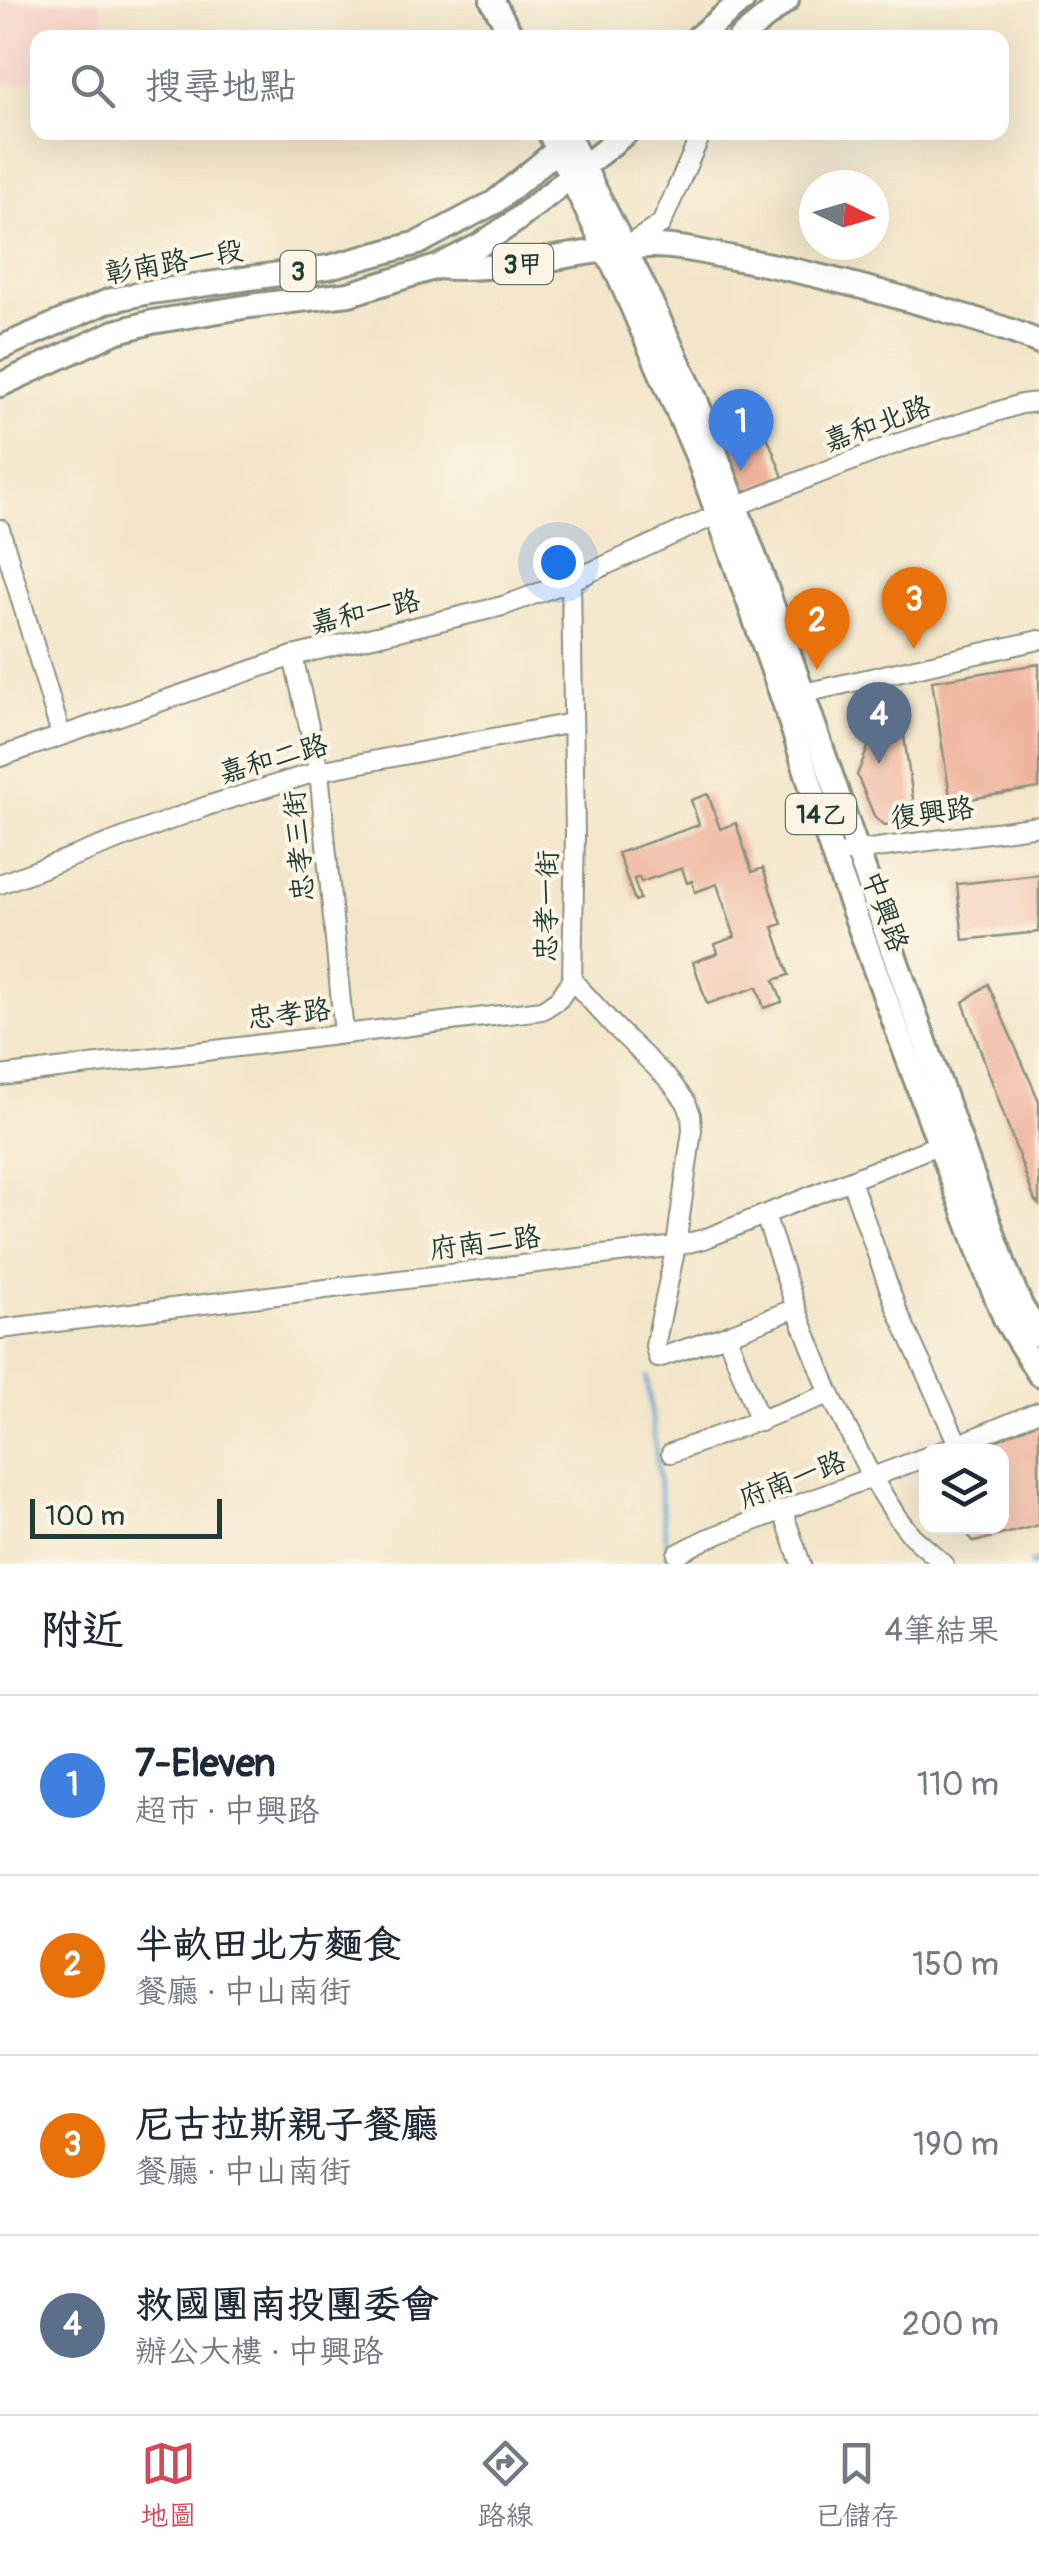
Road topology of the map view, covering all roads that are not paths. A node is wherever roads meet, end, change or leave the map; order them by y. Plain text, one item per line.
1 (476, 0) edge
2 (492, 0) edge
3 (744, 0) edge
4 (784, 1) edge
5 (492, 30) edge
6 (509, 30) edge
7 (707, 30) edge
8 (750, 30) edge
9 (561, 140) edge
10 (565, 140) edge
11 (617, 140) edge
12 (698, 140) edge
13 (578, 172) junction
14 (616, 250) junction
15 (437, 266) junction
16 (1039, 342) edge
17 (0, 348) edge
18 (0, 385) edge
19 (1039, 402) edge
20 (728, 510) junction
21 (0, 529) edge
22 (570, 581) junction
23 (1039, 640) edge
24 (294, 656) junction
25 (792, 696) junction
26 (572, 722) junction
27 (61, 735) junction
28 (0, 757) edge
29 (319, 770) junction
30 (1039, 826) edge
31 (857, 850) junction
32 (833, 855) junction
33 (0, 884) edge
34 (572, 980) junction
35 (344, 1034) junction
36 (0, 1076) edge
37 (950, 1142) junction
38 (850, 1182) junction
39 (765, 1215) junction
40 (676, 1246) junction
41 (997, 1273) junction
42 (796, 1308) junction
43 (0, 1329) edge
44 (727, 1335) junction
45 (1039, 1335) edge
46 (1039, 1374) edge
47 (830, 1394) junction
48 (1039, 1411) edge
49 (760, 1422) junction
50 (958, 1444) joint
51 (672, 1452) dead end
52 (919, 1460) edge
53 (873, 1477) junction
54 (783, 1512) junction
55 (678, 1554) dead end
56 (801, 1564) edge
57 (944, 1564) edge

1 - 5 main road
2 - 6 main road
3 - 7 main road
4 - 8 main road
9 - 17 main road, 彰南路一段 / 3
10 - 13 main road, 中興路 / 14乙
11 - 13 main road, 3
12 - 14 street
13 - 14 main road, 中興路 / 14乙
13 - 15 main road, 彰南路一段 / 3
14 - 15 main road, 彰南路一段 / 3甲
14 - 16 main road, 彰南路一段 / 3甲
14 - 20 main road, 中興路 / 14乙
15 - 18 main road, 彰南路一段 / 3
19 - 20 street, 嘉和北路
20 - 22 street, 嘉和一路
20 - 25 main road, 中興路 / 14乙
21 - 27 street
22 - 24 street, 嘉和一路
22 - 26 street, 忠孝一街
23 - 25 street
24 - 27 street, 嘉和一路
24 - 29 street, 忠孝三街
25 - 31 main road, 中興路 / 14乙
25 - 32 main road, 中興路 / 14乙
26 - 29 street, 嘉和二路
26 - 34 street, 忠孝一街
27 - 28 street, 嘉和一路
29 - 33 street, 嘉和二路
29 - 35 street, 忠孝三街
30 - 31 street, 復興路
31 - 32 street, 復興路
31 - 37 main road, 中興路 / 14乙
32 - 37 main road, 中興路 / 14乙
34 - 35 street, 忠孝路
34 - 40 street, 忠孝一街
35 - 36 street, 忠孝路
37 - 38 street, 府南二路
37 - 41 main road, 中興路 / 14乙
38 - 39 street, 府南二路
38 - 50 street
39 - 40 street, 府南二路
39 - 42 street
40 - 43 street, 府南二路
40 - 44 street, 忠孝一街
41 - 45 main road, 中興路 / 14乙
41 - 46 main road, 中興路 / 14乙
42 - 44 street
42 - 47 street
44 - 49 street
47 - 49 street
47 - 53 street
48 - 50 street
49 - 51 street
52 - 53 street, 府南一路
53 - 54 street, 府南一路
53 - 57 street
54 - 55 street, 府南一路
54 - 56 street

